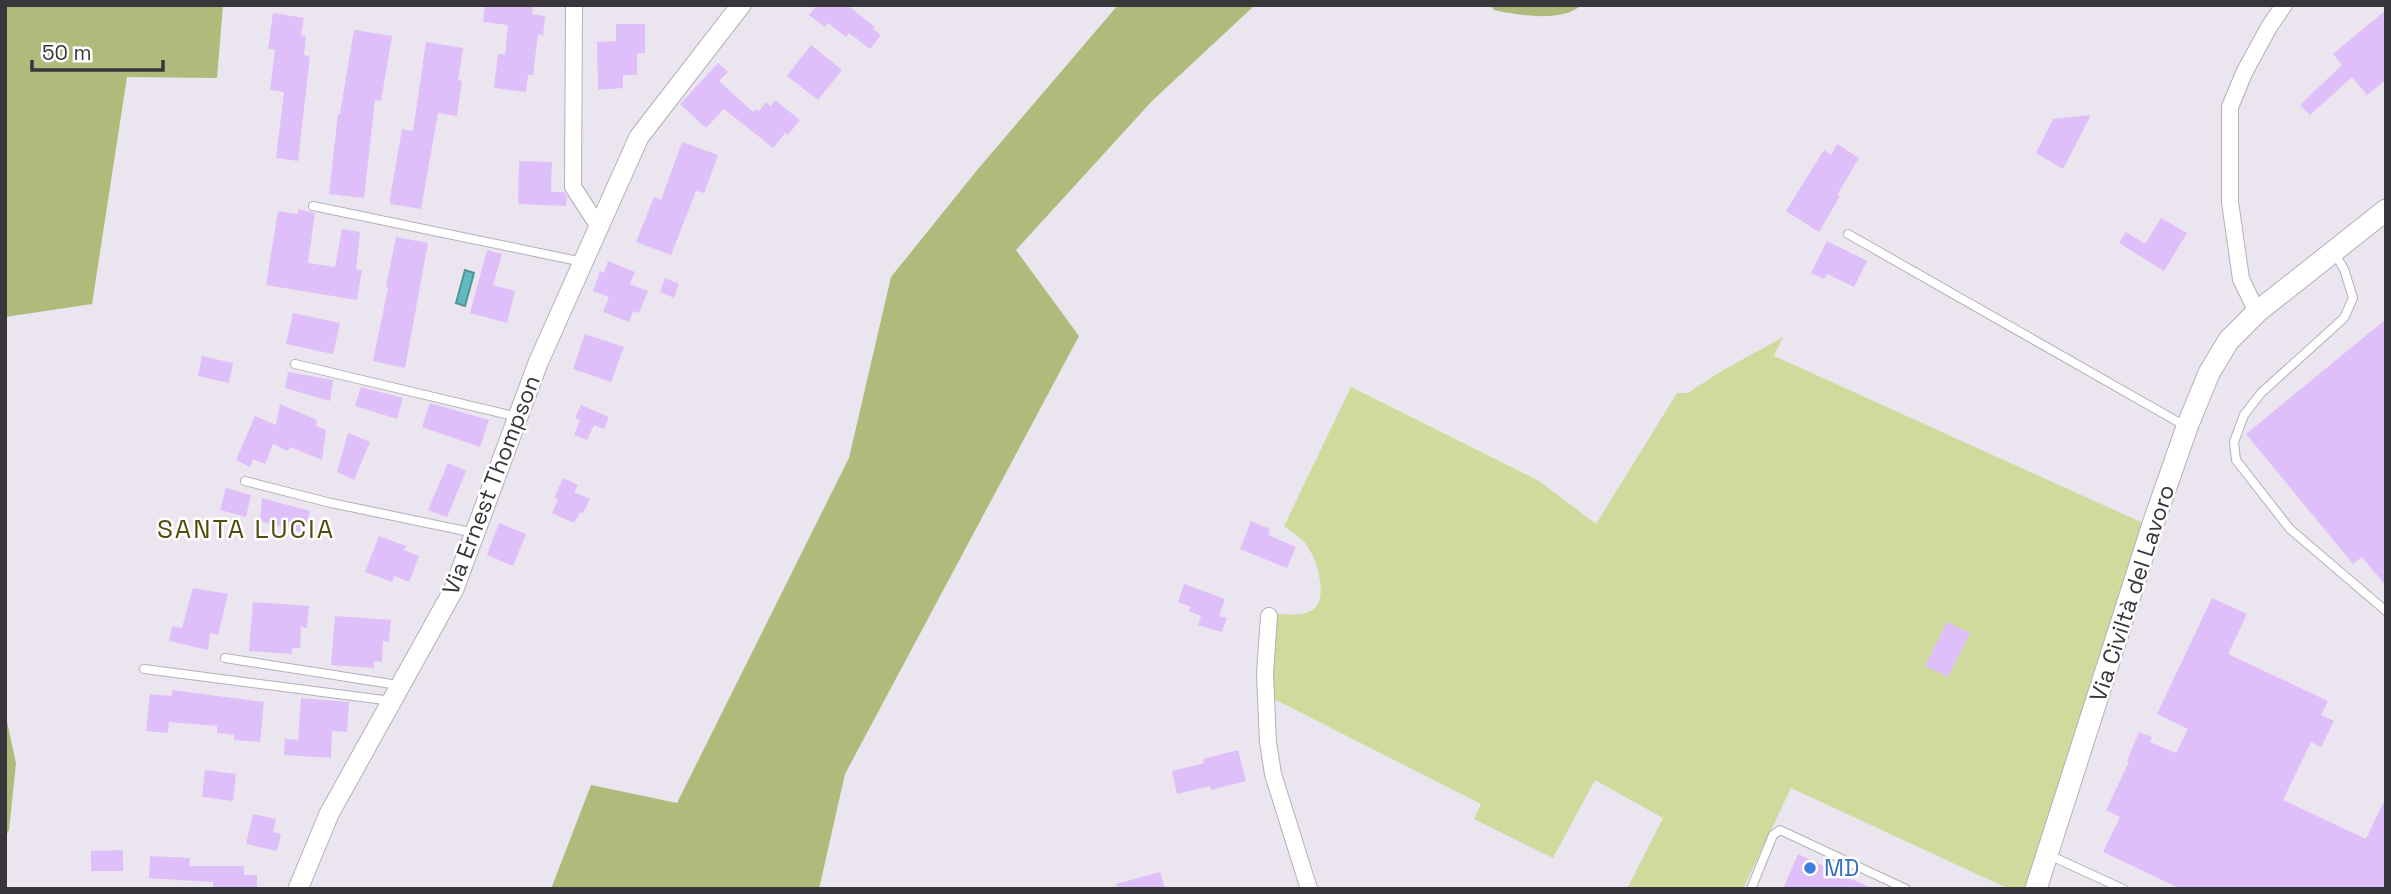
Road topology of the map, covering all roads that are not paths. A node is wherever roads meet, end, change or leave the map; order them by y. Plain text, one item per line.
1 (574, 5) edge
2 (741, 5) edge
3 (2284, 5) edge
4 (313, 206) dead end
5 (2386, 210) edge
6 (599, 227) junction
7 (1849, 234) dead end
8 (2333, 251) junction
9 (583, 262) junction
10 (2257, 312) junction
11 (295, 364) dead end
12 (517, 417) junction
13 (2187, 427) junction
14 (245, 481) dead end
15 (475, 533) junction
16 (2386, 611) edge
17 (1269, 615) dead end
18 (225, 658) dead end
19 (144, 669) dead end
20 (396, 693) junction
21 (2046, 854) junction
22 (298, 889) edge
23 (1309, 889) edge
24 (1751, 889) edge
25 (1906, 889) edge
26 (2036, 889) edge
27 (2123, 889) edge

1 - 6 street
2 - 6 street, Via Ernest Thompson
3 - 10 street
4 - 9 lane
5 - 8 main road, Via Civiltà del Lavoro
6 - 9 street, Via Ernest Thompson
7 - 13 lane
8 - 10 main road, Via Civiltà del Lavoro
8 - 16 lane
9 - 12 street, Via Ernest Thompson
10 - 13 main road, Via Civiltà del Lavoro
11 - 12 lane
12 - 15 street, Via Ernest Thompson
13 - 21 main road, Via Civiltà del Lavoro
14 - 15 lane
15 - 20 street, Via Ernest Thompson
17 - 23 street
18 - 20 lane
19 - 20 lane
20 - 22 street, Via Ernest Thompson
21 - 26 main road, Via Civiltà del Lavoro
21 - 27 lane
24 - 25 lane

